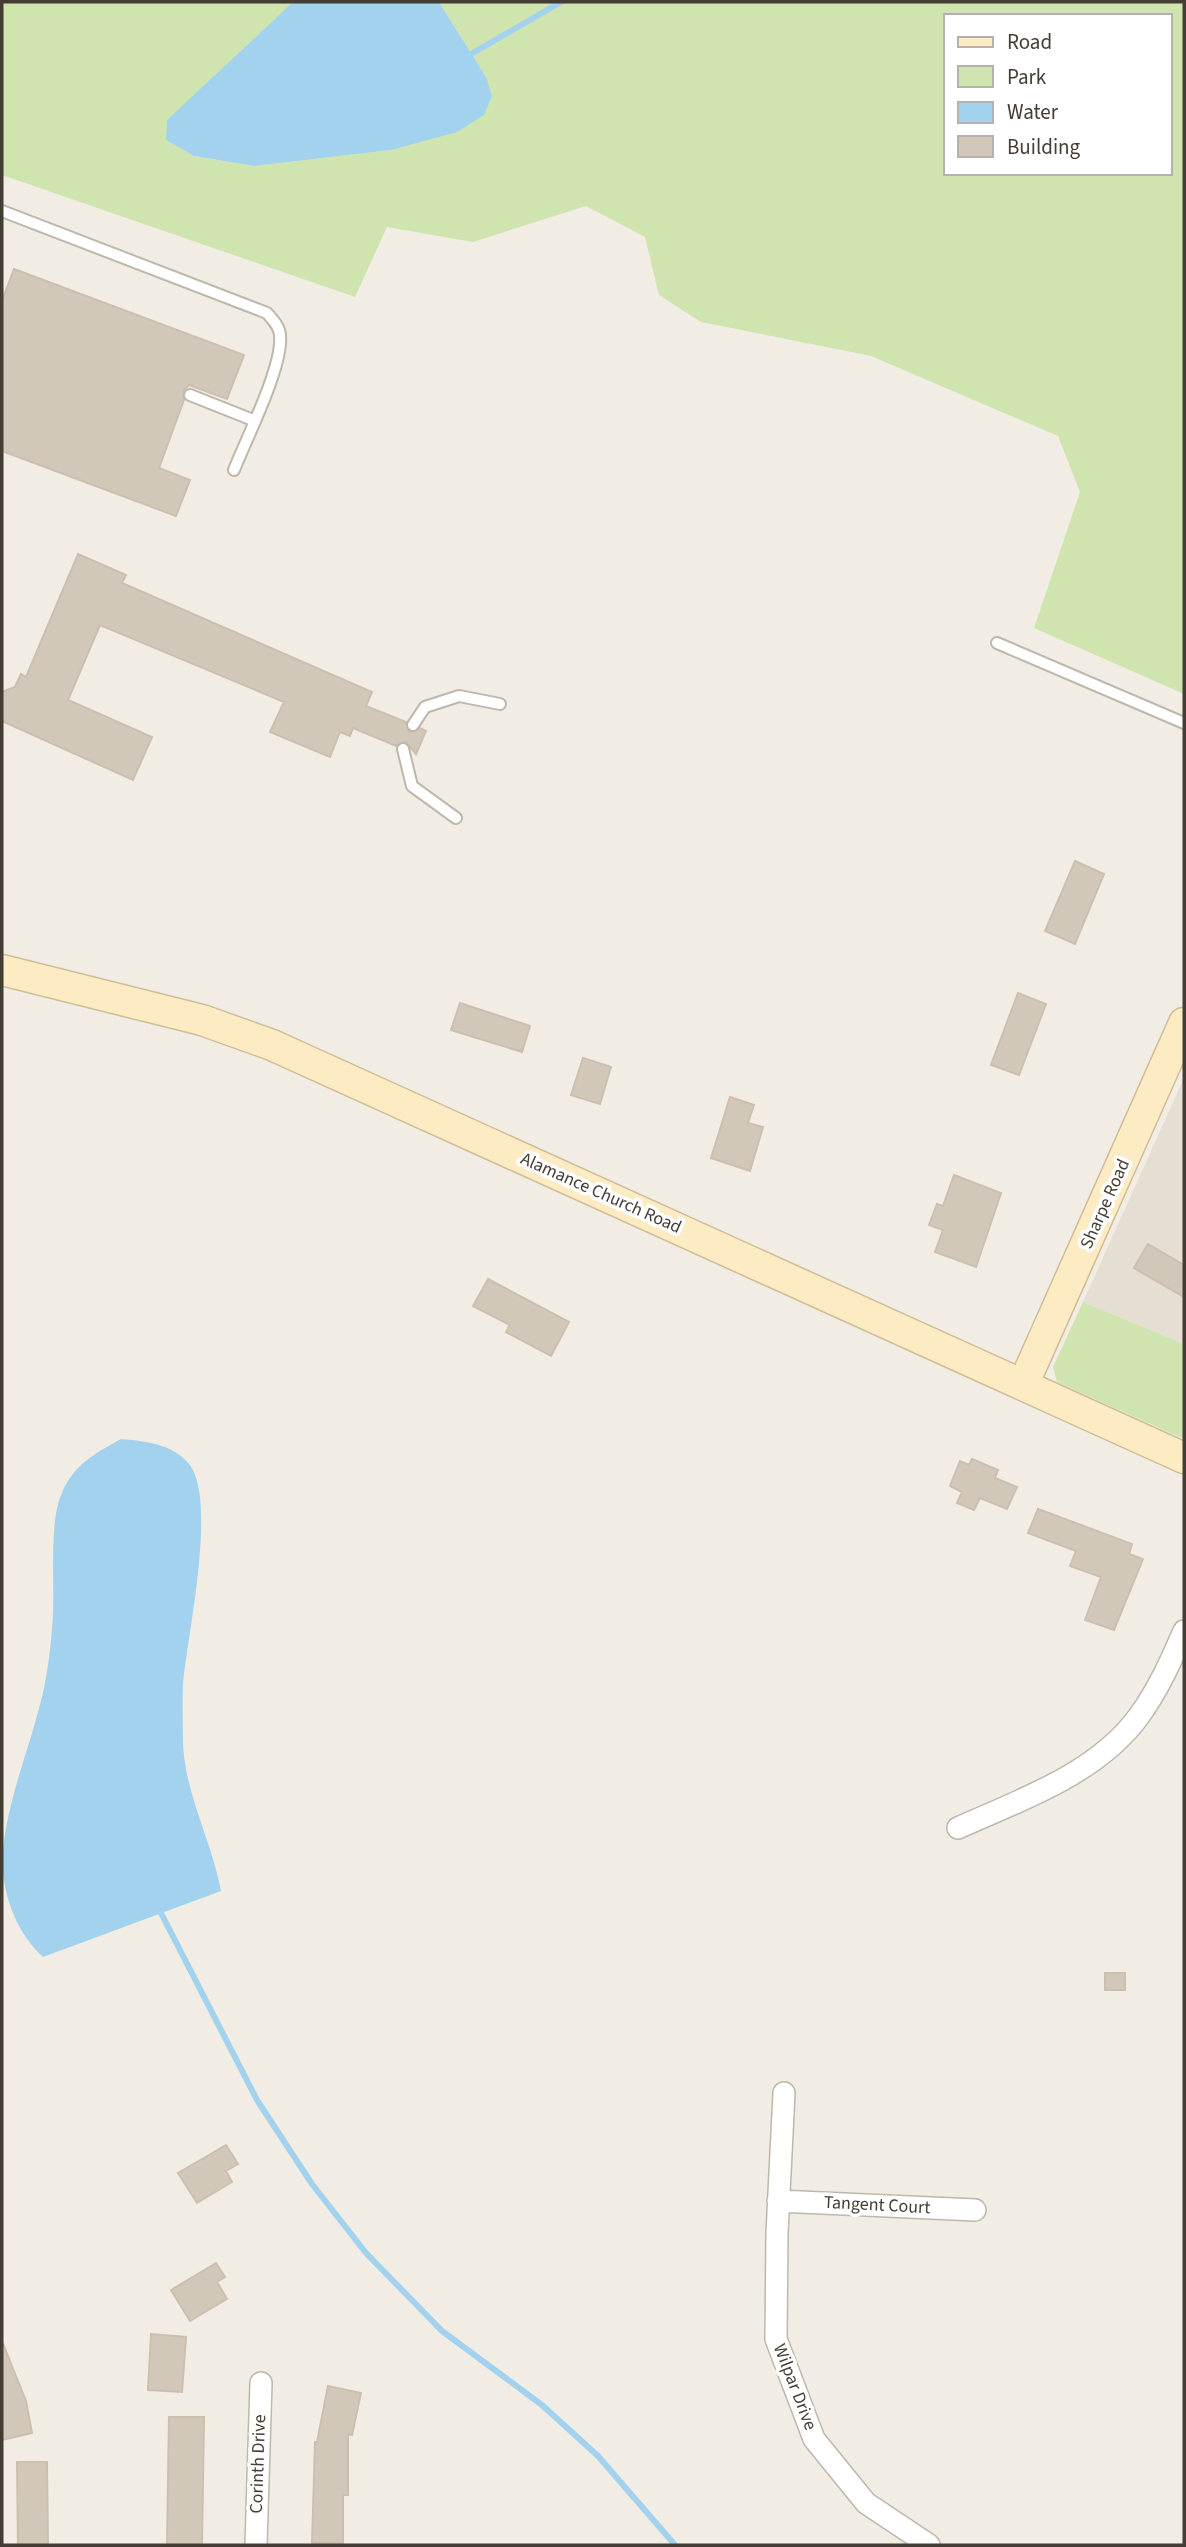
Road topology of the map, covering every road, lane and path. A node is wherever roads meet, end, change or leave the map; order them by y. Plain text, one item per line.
1 (2, 211) edge
2 (190, 395) dead end
3 (253, 420) junction
4 (234, 470) dead end
5 (997, 643) dead end
6 (500, 704) dead end
7 (1184, 723) edge
8 (413, 725) dead end
9 (403, 749) dead end
10 (456, 818) dead end
11 (2, 970) edge
12 (1184, 1023) edge
13 (1023, 1385) junction
14 (1184, 1458) edge
15 (1184, 1631) edge
16 (958, 1829) dead end
17 (784, 2093) dead end
18 (778, 2200) junction
19 (975, 2210) dead end
20 (261, 2383) dead end
21 (256, 2545) edge
22 (929, 2545) edge

1 - 3 lane
2 - 3 lane
3 - 4 lane
5 - 7 lane
6 - 8 lane
9 - 10 lane
11 - 13 main road, Alamance Church Road
12 - 13 main road, Sharpe Road
13 - 14 main road, Alamance Church Road
15 - 16 street
17 - 18 street, Wilpar Drive
18 - 19 street, Tangent Court
18 - 22 street, Wilpar Drive
20 - 21 street, Corinth Drive

